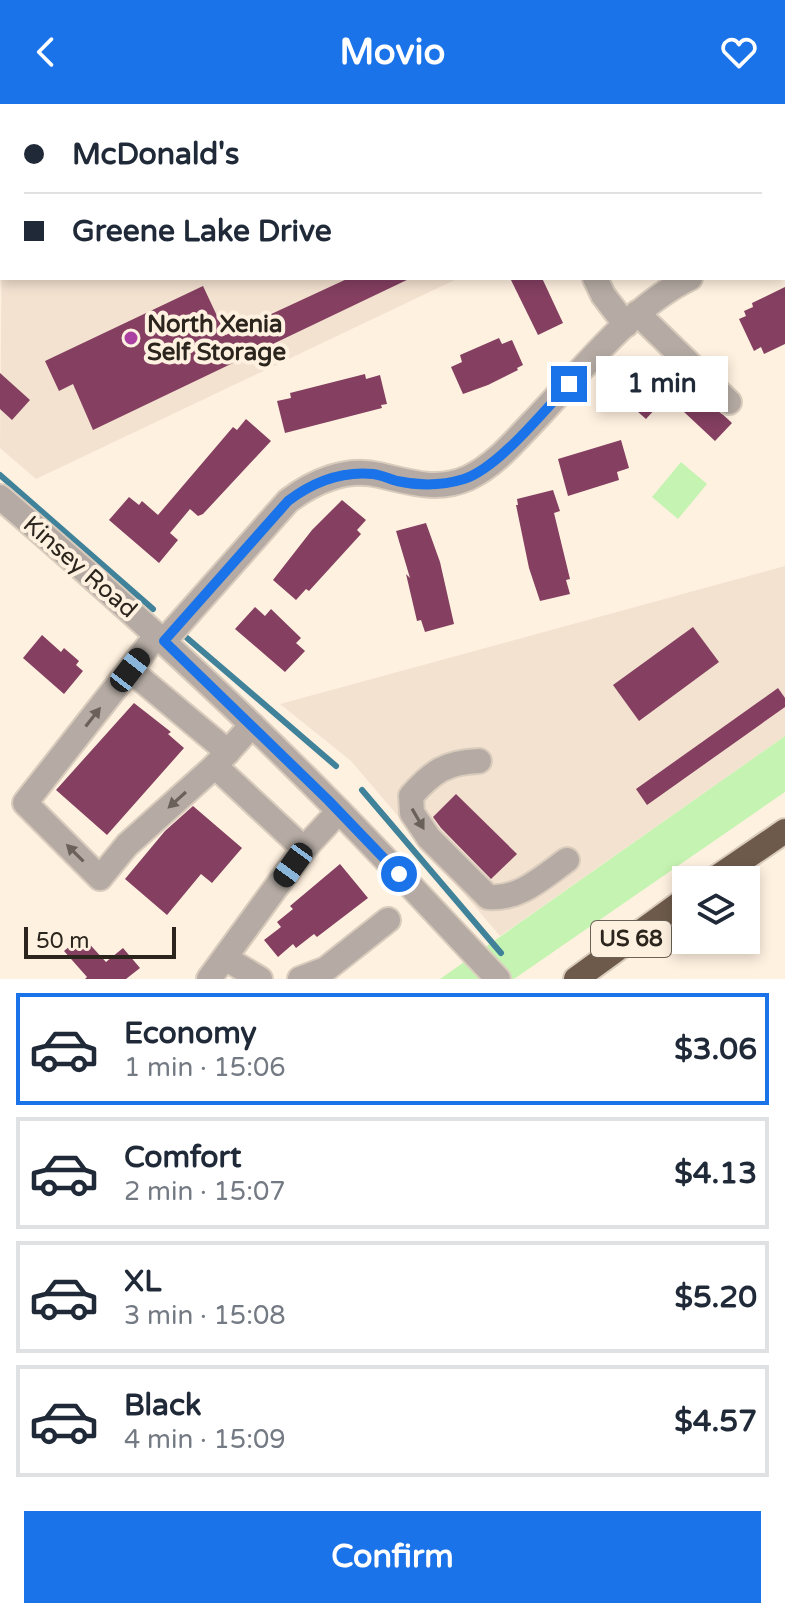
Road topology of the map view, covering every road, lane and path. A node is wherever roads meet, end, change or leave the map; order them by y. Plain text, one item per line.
1 (596, 280) edge
2 (686, 280) edge
3 (631, 319) junction
4 (729, 402) dead end
5 (0, 497) edge
6 (161, 638) junction
7 (130, 670) junction
8 (252, 725) junction
9 (222, 759) junction
10 (479, 761) dead end
11 (339, 811) junction
12 (785, 831) edge
13 (304, 849) junction
14 (567, 860) dead end
15 (734, 866) edge
16 (672, 909) edge
17 (388, 920) dead end
18 (217, 969) edge
19 (260, 979) edge
20 (300, 979) edge
21 (498, 979) edge
22 (576, 979) edge

1 - 3 street
2 - 3 street
3 - 4 street
3 - 6 street
5 - 6 street, Kinsey Road
6 - 7 street
6 - 8 street, Kinsey Road
7 - 9 street
9 -> 7 street
8 - 9 street
8 - 11 street, Kinsey Road
9 - 13 street
10 -> 14 street
11 - 13 street
11 - 21 street, Kinsey Road
12 - 15 highway
13 - 18 street
16 - 22 highway, US 68
17 - 20 street
18 - 19 street

